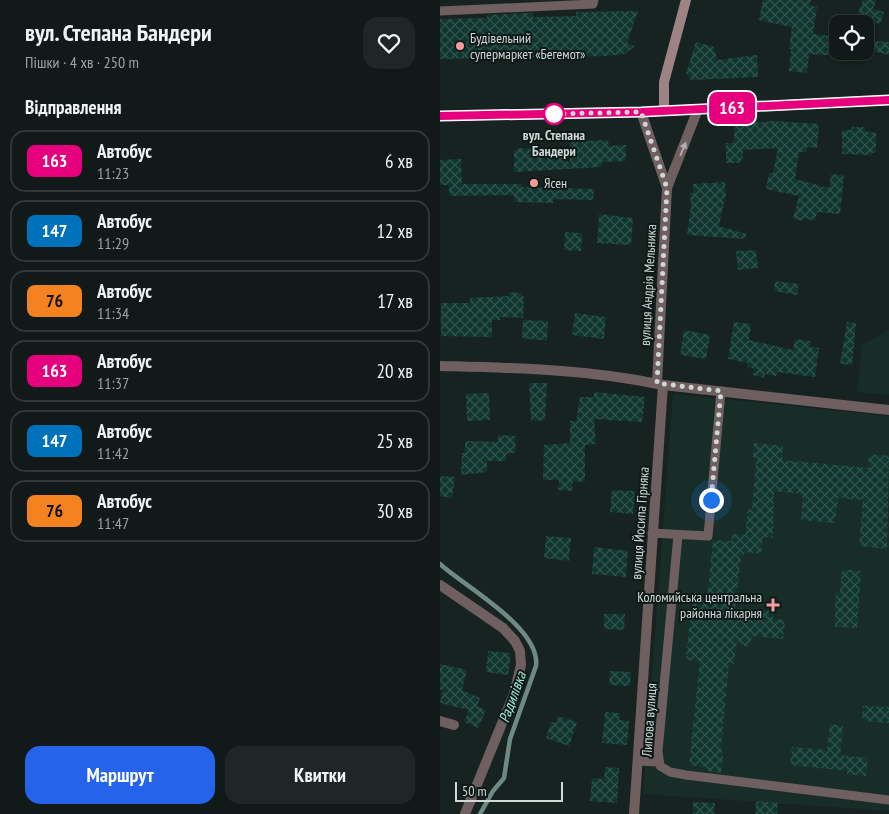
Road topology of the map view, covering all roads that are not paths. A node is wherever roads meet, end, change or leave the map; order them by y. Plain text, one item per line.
1 (594, 0) edge
2 (686, 0) edge
3 (440, 11) edge
4 (889, 100) edge
5 (698, 110) junction
6 (664, 111) junction
7 (641, 112) junction
8 (440, 116) edge
9 (667, 188) junction
10 (440, 366) edge
11 (660, 384) junction
12 (721, 391) junction
13 (889, 410) edge
14 (652, 533) junction
15 (678, 535) junction
16 (440, 585) edge
17 (440, 722) edge
18 (454, 725) dead end
19 (638, 761) junction
20 (658, 762) junction
21 (889, 800) edge
22 (465, 814) edge
23 (634, 814) edge

1 - 3 lane
2 - 6 main road
4 - 5 main road
5 - 6 main road
9 -> 5 street, вулиця Андрія Мельника
6 - 7 main road
7 - 8 main road
7 - 9 street, вулиця Андрія Мельника
9 - 11 street, вулиця Андрія Мельника
10 - 11 street
11 - 12 street
11 - 14 street, вулиця Йосипа Гірняка
12 - 13 street
12 - 15 lane
14 - 15 lane
14 - 19 street, вулиця Йосипа Гірняка
15 - 20 lane, Липова вулиця
16 - 22 street
17 - 18 street
19 - 20 lane
19 - 23 street, вулиця Йосипа Гірняка
20 - 21 lane, Липова вулиця

